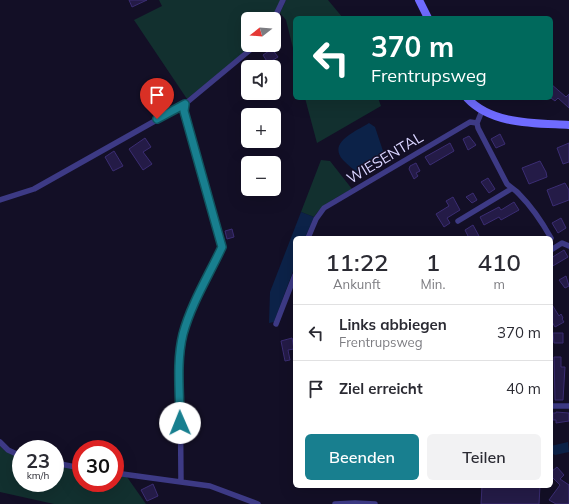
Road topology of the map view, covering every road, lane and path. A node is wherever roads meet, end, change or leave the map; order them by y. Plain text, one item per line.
1 (283, 0) edge
2 (419, 0) edge
3 (277, 12) edge
4 (427, 16) edge
5 (248, 52) edge
6 (469, 100) edge
7 (185, 104) junction
8 (482, 111) junction
9 (477, 123) junction
10 (569, 125) edge
11 (511, 189) junction
12 (0, 200) edge
13 (458, 221) dead end
14 (309, 236) edge
15 (550, 236) edge
16 (569, 246) edge
17 (554, 248) edge
18 (293, 280) edge
19 (276, 324) dead end
20 (553, 406) edge
21 (569, 406) edge
22 (0, 442) edge
23 (12, 452) edge
24 (124, 474) edge
25 (181, 482) junction
26 (258, 504) edge
27 (335, 504) edge
28 (376, 504) edge

1 - 3 street
2 - 4 main road
5 - 7 street
6 - 8 main road
7 - 12 street
7 - 25 street
8 - 9 street
8 - 10 main road
9 - 11 street
9 - 14 street, WIESENTAL
11 - 13 street
11 - 15 street
16 - 17 street
18 - 19 street
20 - 21 street
22 - 23 street
24 - 25 street
25 - 26 street
27 - 28 street

